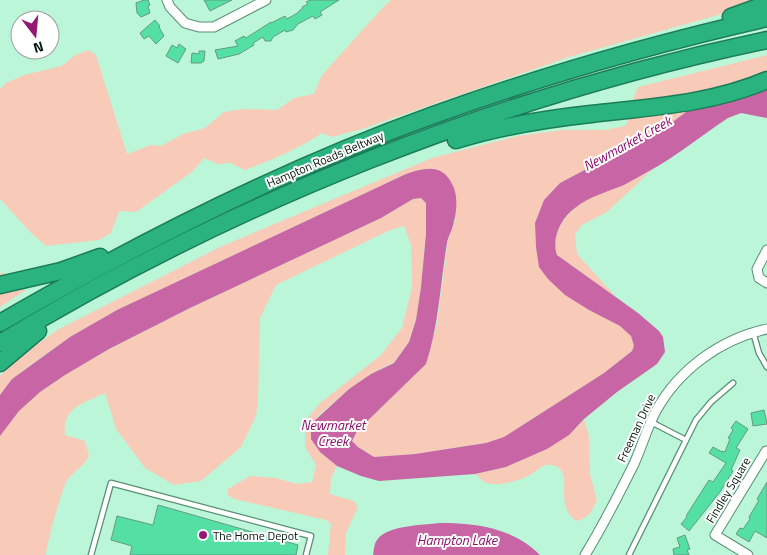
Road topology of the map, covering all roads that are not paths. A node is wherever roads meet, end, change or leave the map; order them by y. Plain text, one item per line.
1 (167, 0) edge
2 (266, 0) edge
3 (767, 4) edge
4 (767, 18) edge
5 (767, 40) edge
6 (668, 42) junction
7 (767, 80) edge
8 (320, 180) junction
9 (178, 227) junction
10 (767, 250) edge
11 (767, 283) edge
12 (0, 285) edge
13 (99, 286) junction
14 (0, 323) edge
15 (767, 329) edge
16 (753, 332) junction
17 (0, 343) edge
18 (0, 363) edge
19 (767, 367) edge
20 (733, 383) dead end
21 (651, 422) junction
22 (686, 440) junction
23 (767, 452) edge
24 (91, 555) edge
25 (306, 555) edge
26 (585, 555) edge
27 (629, 555) edge
28 (748, 555) edge

1 - 2 street
3 - 6 highway
4 - 6 highway
5 - 8 highway
6 - 9 highway, Hampton Roads Beltway
7 - 8 highway
8 - 13 highway, Hampton Roads Beltway
9 - 12 highway
9 - 14 highway, Hampton Roads Beltway
10 - 11 street
13 - 17 highway, Hampton Roads Beltway
13 - 18 highway
15 - 16 street, Freeman Drive
16 - 19 lane
16 - 21 street, Freeman Drive
20 - 22 lane
21 - 22 lane
21 - 26 street, Freeman Drive
22 - 27 lane
23 - 28 street, Findley Square
24 - 25 lane

